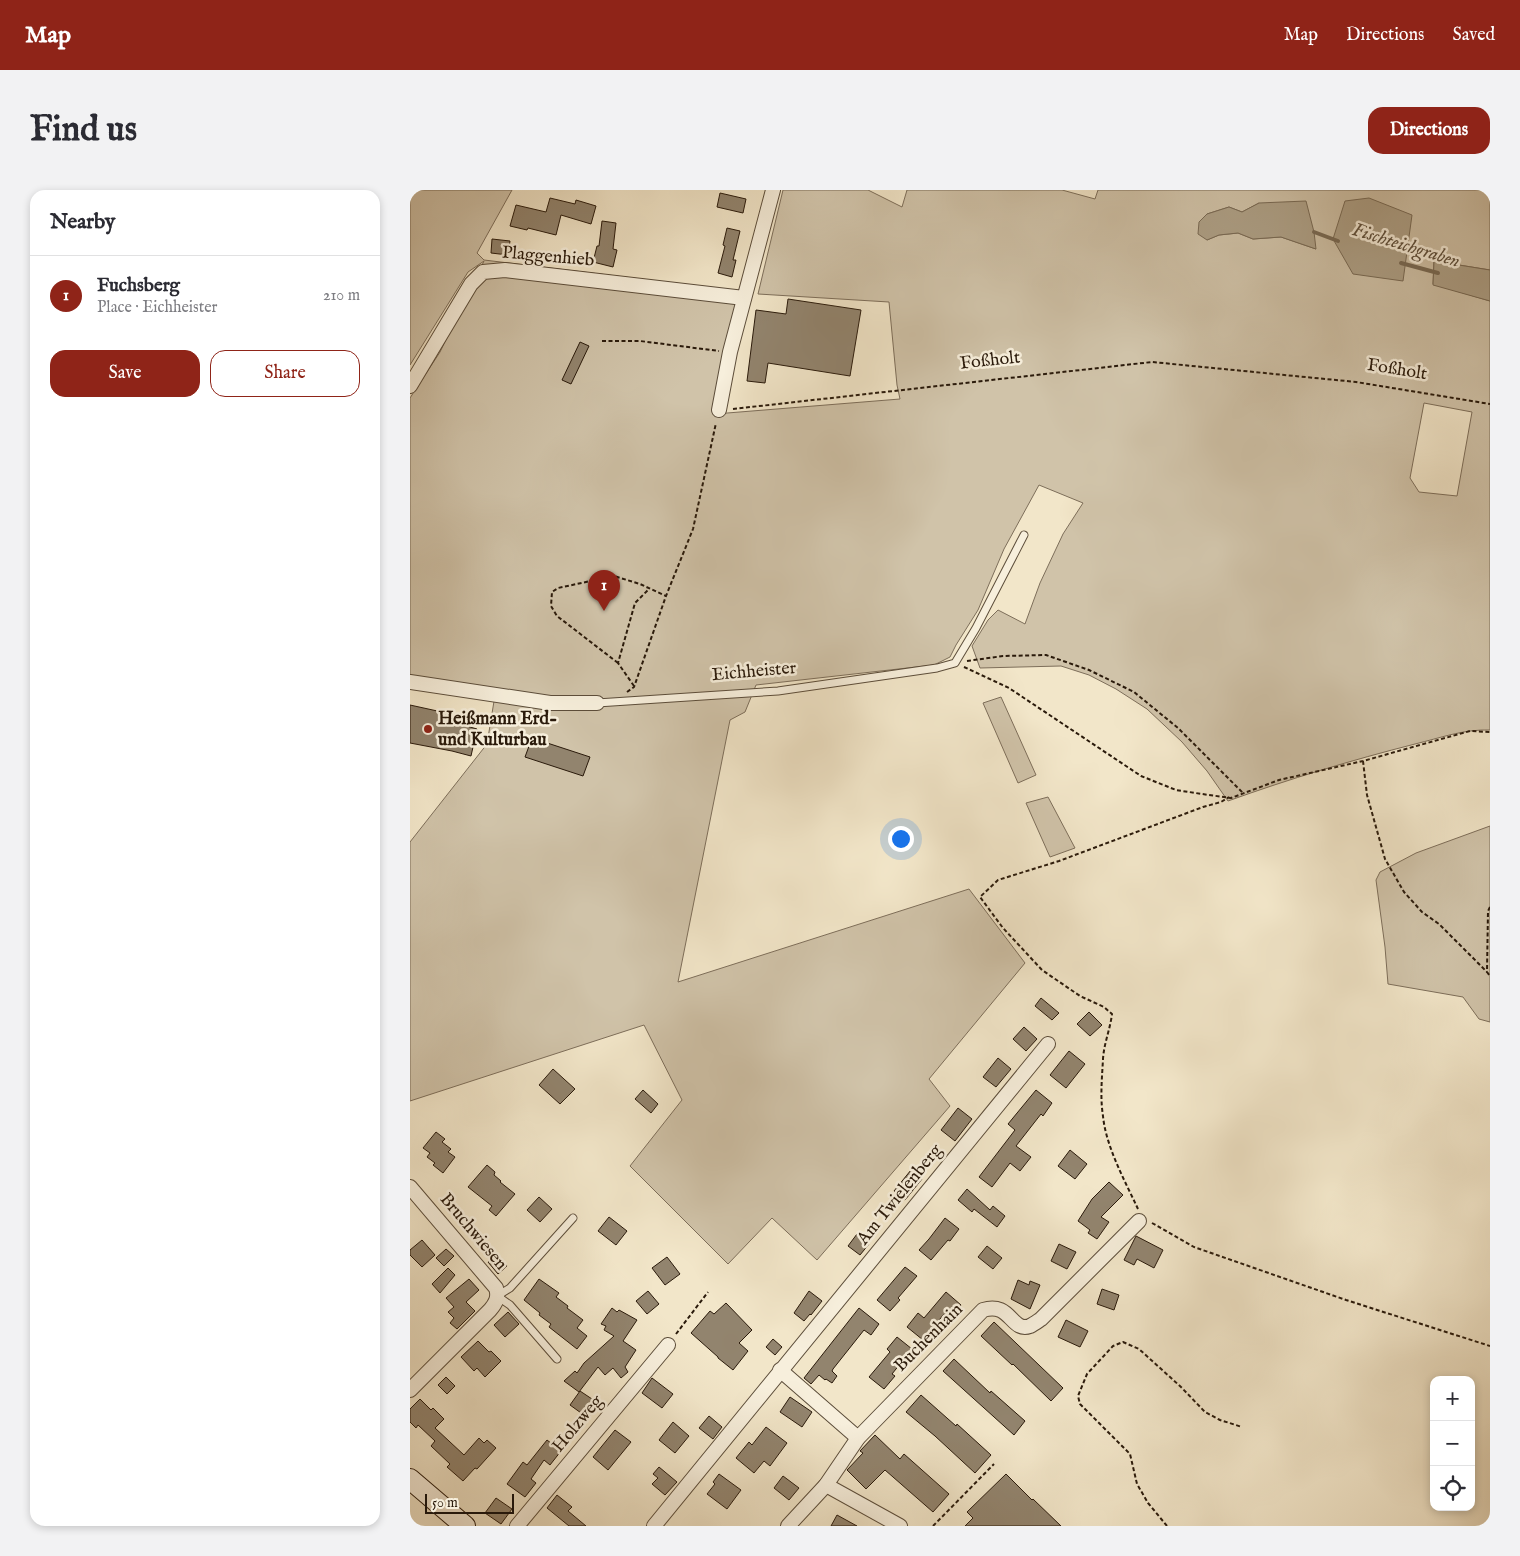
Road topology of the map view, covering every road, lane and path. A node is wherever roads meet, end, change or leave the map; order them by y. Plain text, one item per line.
1 (773, 190) edge
2 (744, 298) junction
3 (602, 341) dead end
4 (730, 352) junction
5 (410, 386) edge
6 (1490, 404) edge
7 (719, 410) junction
8 (1024, 535) dead end
9 (650, 589) junction
10 (666, 596) junction
11 (618, 663) junction
12 (955, 663) junction
13 (410, 682) edge
14 (634, 687) junction
15 (614, 701) junction
16 (597, 703) joint
17 (1490, 732) edge
18 (1363, 761) junction
19 (1243, 793) junction
20 (1229, 797) junction
21 (1490, 907) edge
22 (1487, 972) junction
23 (1490, 976) edge
24 (1048, 1044) dead end
25 (410, 1187) edge
26 (573, 1218) dead end
27 (1141, 1219) junction
28 (708, 1292) dead end
29 (497, 1296) junction
30 (668, 1345) joint
31 (1490, 1346) edge
32 (557, 1359) dead end
33 (780, 1370) junction
34 (410, 1390) edge
35 (1242, 1427) dead end
36 (858, 1438) junction
37 (994, 1464) dead end
38 (410, 1478) edge
39 (826, 1485) junction
40 (466, 1526) edge
41 (518, 1526) edge
42 (654, 1526) edge
43 (788, 1526) edge
44 (900, 1526) edge
45 (933, 1526) edge
46 (1167, 1526) edge

1 - 2 street
2 - 4 street
2 - 5 street, Plaggenhieb
3 - 4 path
4 - 7 street
6 - 7 path, Foßholt
7 - 10 path
8 - 12 lane
9 - 10 path
9 - 11 path
9 - 11 path
10 - 14 path
11 - 14 path
12 - 15 lane, Eichheister
12 - 19 path
12 - 20 path
13 - 16 street, Eichheister
14 - 15 path
15 - 16 lane, Eichheister
17 - 18 path
18 - 19 path
18 - 22 path
19 - 20 path
20 - 27 path
21 - 22 path
22 - 23 path
24 - 33 street, Am Twielenberg
25 - 29 street, Bruchwiesen
26 - 29 lane
27 - 31 path
27 - 36 street, Buchenhain
28 - 30 path
29 - 32 lane
29 - 34 street, Bruchwiesen
30 - 41 street, Holzweg
33 - 36 street
33 - 42 street, Am Twielenberg
35 - 46 path
36 - 39 street, Buchenhain
37 - 45 path
38 - 40 main road
39 - 43 street, Buchenhain
39 - 44 street

